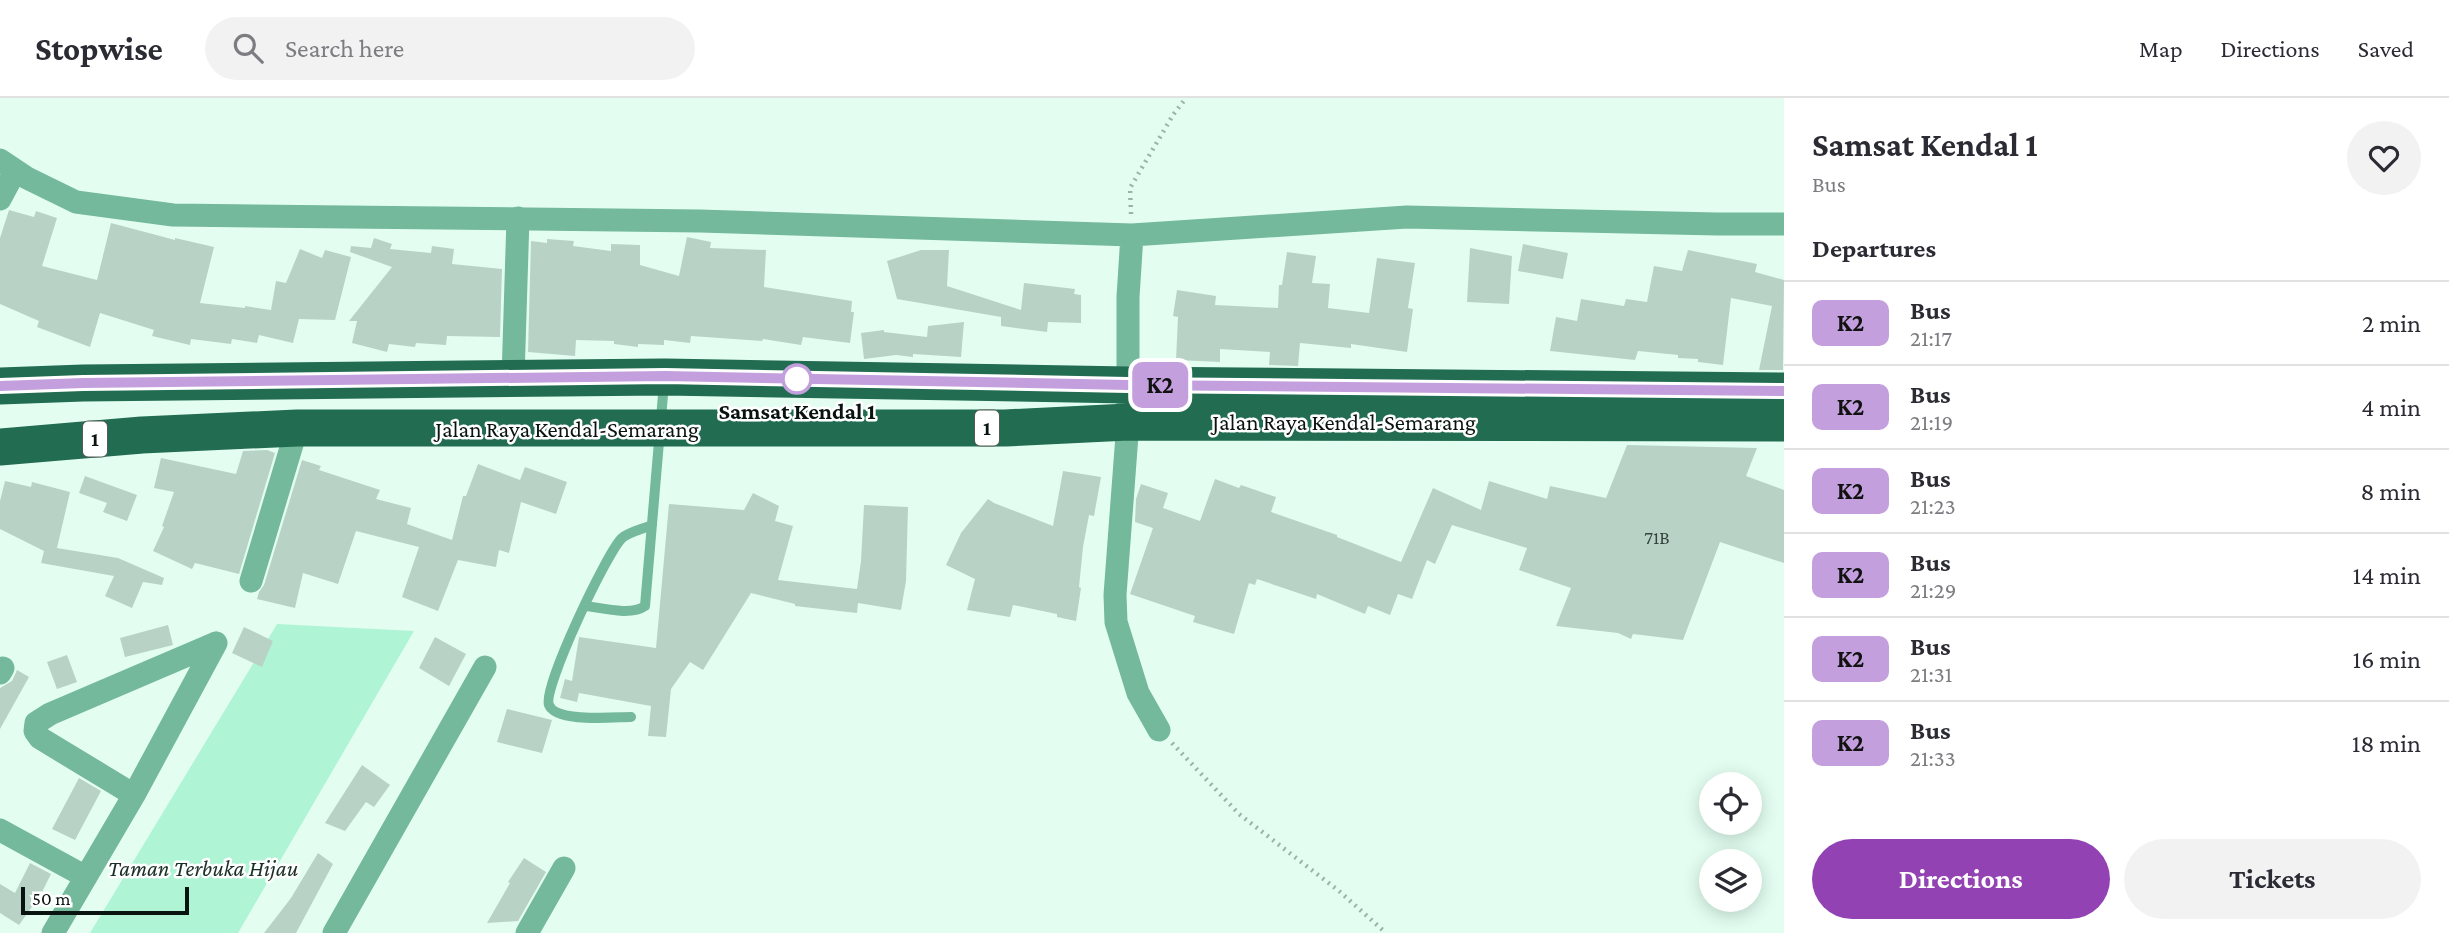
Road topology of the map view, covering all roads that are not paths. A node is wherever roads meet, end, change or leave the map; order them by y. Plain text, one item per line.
1 (8, 166) edge
2 (0, 199) edge
3 (518, 218) junction
4 (1784, 224) edge
5 (1132, 235) junction
6 (0, 372) edge
7 (665, 376) junction
8 (513, 379) junction
9 (208, 383) junction
10 (1128, 385) junction
11 (0, 386) edge
12 (1769, 407) edge
13 (1128, 422) junction
14 (297, 428) junction
15 (660, 430) junction
16 (0, 447) edge
17 (652, 525) junction
18 (251, 581) dead end
19 (586, 606) junction
20 (485, 667) dead end
21 (631, 717) dead end
22 (1159, 730) road end
23 (134, 795) junction
24 (0, 830) edge
25 (564, 868) dead end
26 (86, 877) junction
27 (53, 933) edge
28 (334, 933) edge
29 (527, 933) edge

1 - 2 street
1 - 3 street
3 - 5 street
3 - 8 street
4 - 5 street
5 - 10 street
6 - 9 street
7 - 8 highway, Jalan Raya Kendal-Semarang / 1
7 - 10 highway, Jalan Raya Kendal-Semarang / 1
7 - 15 lane
8 - 9 highway, Jalan Raya Kendal-Semarang / 1
9 - 11 highway, 1
10 - 12 highway, Jalan Raya Kendal-Semarang / 1
10 - 13 street
12 - 13 highway, Jalan Raya Kendal-Semarang / 1
13 - 15 highway, Jalan Raya Kendal-Semarang / 1
13 - 22 street
14 - 15 highway, Jalan Raya Kendal-Semarang / 1
14 - 16 highway, Jalan Raya Kendal-Semarang / 1
14 - 18 street
15 - 17 lane
17 - 19 lane
17 - 19 lane
19 - 21 lane
20 - 28 street
23 - 23 street
23 - 26 street
24 - 26 street
25 - 29 street
26 - 27 street

